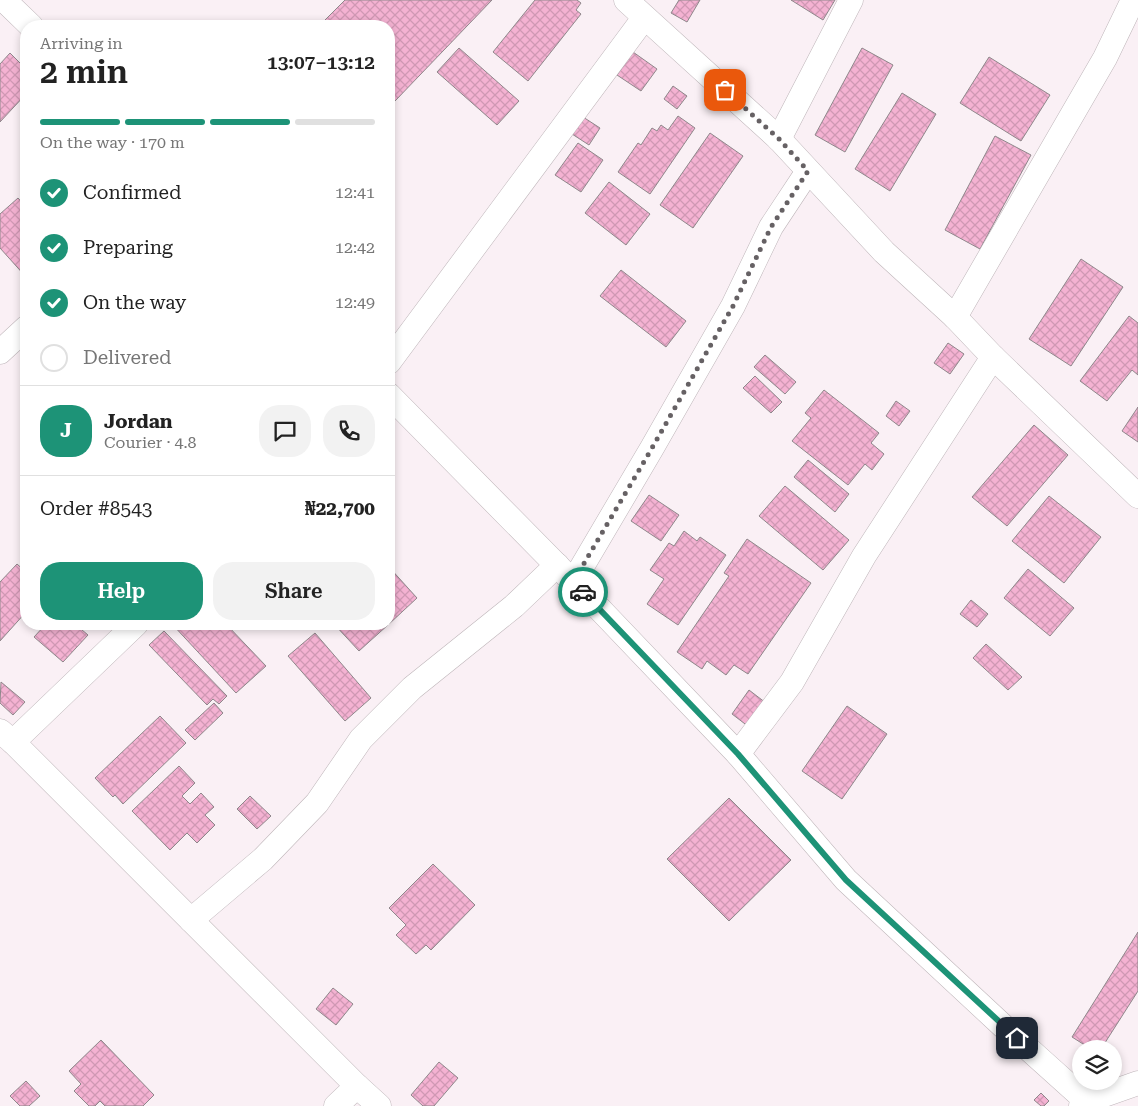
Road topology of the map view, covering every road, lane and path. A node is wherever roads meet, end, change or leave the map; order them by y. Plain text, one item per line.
1 (4, 0) edge
2 (626, 0) edge
3 (851, 0) edge
4 (1133, 0) edge
5 (644, 18) junction
6 (25, 20) edge
7 (779, 139) junction
8 (808, 171) junction
9 (955, 317) junction
10 (20, 334) edge
11 (0, 352) edge
12 (395, 354) edge
13 (993, 357) junction
14 (395, 401) edge
15 (1138, 496) edge
16 (565, 573) junction
17 (129, 630) edge
18 (6, 737) edge
19 (738, 754) junction
20 (191, 920) junction
21 (1138, 1084) edge
22 (357, 1086) junction
23 (1087, 1104) edge
24 (336, 1106) edge
25 (379, 1106) edge

1 - 6 street
2 - 5 street
3 - 7 street
4 - 9 street
5 - 7 street
5 - 12 street
7 - 8 street
8 - 9 street
8 - 16 street
9 - 13 street
10 - 11 street
13 - 15 street
13 - 19 street
14 - 16 street
16 - 19 street
16 - 20 street
17 - 18 street
18 - 20 street
19 - 23 street
20 - 22 street
21 - 23 street
22 - 24 street
22 - 25 street

